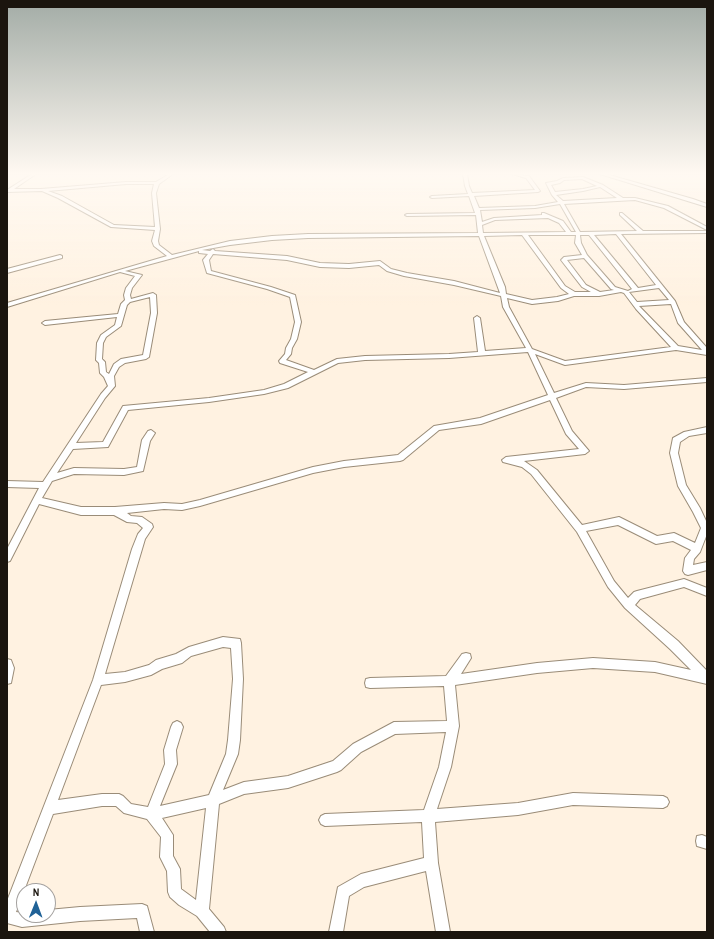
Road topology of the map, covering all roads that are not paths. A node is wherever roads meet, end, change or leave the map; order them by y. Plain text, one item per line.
1 (98, 218) edge
2 (157, 218) edge
3 (478, 218) edge
4 (499, 218) edge
5 (553, 218) edge
6 (571, 218) edge
7 (626, 218) edge
8 (685, 218) edge
9 (479, 225) junction
10 (158, 229) junction
11 (707, 230) edge
12 (617, 232) junction
13 (641, 232) junction
14 (569, 233) junction
15 (577, 233) junction
16 (590, 233) junction
17 (481, 234) junction
18 (524, 234) junction
19 (222, 245) junction
20 (192, 251) junction
21 (210, 253) junction
22 (172, 256) junction
23 (584, 256) junction
24 (60, 257) dead end
25 (7, 271) edge
26 (115, 272) junction
27 (660, 286) junction
28 (636, 290) junction
29 (619, 291) junction
30 (626, 292) junction
31 (504, 293) junction
32 (574, 294) junction
33 (599, 294) junction
34 (128, 302) junction
35 (673, 302) junction
36 (8, 304) edge
37 (635, 304) junction
38 (7, 311) edge
39 (122, 315) junction
40 (477, 318) dead end
41 (45, 323) dead end
42 (676, 348) junction
43 (530, 350) junction
44 (707, 352) edge
45 (482, 354) junction
46 (314, 372) junction
47 (707, 380) edge
48 (112, 386) junction
49 (552, 396) junction
50 (707, 430) edge
51 (151, 433) dead end
52 (71, 446) junction
53 (47, 482) junction
54 (7, 484) edge
55 (37, 500) junction
56 (115, 511) junction
57 (580, 529) junction
58 (697, 549) junction
59 (7, 558) edge
60 (707, 566) edge
61 (707, 592) edge
62 (628, 605) junction
63 (466, 658) dead end
64 (7, 664) edge
65 (7, 679) edge
66 (707, 679) edge
67 (98, 680) junction
68 (449, 681) junction
69 (370, 683) dead end
70 (453, 726) junction
71 (178, 727) dead end
72 (213, 800) junction
73 (663, 802) dead end
74 (49, 808) junction
75 (151, 814) junction
76 (428, 816) junction
77 (325, 820) dead end
78 (431, 863) junction
79 (202, 911) junction
80 (7, 916) edge
81 (147, 932) edge
82 (219, 932) edge
83 (336, 932) edge
84 (443, 932) edge

1 - 10 street
2 - 10 street
3 - 9 street
4 - 9 street
5 - 14 street
6 - 15 street
7 - 13 street
8 - 11 street
9 - 17 street
10 - 22 street
11 - 13 street
12 - 13 street
12 - 16 street
12 - 27 street
14 - 15 street
14 - 18 street
15 - 16 street
15 - 23 street
16 - 28 street
17 - 18 street
17 - 19 street
17 - 31 street
18 - 32 street
19 - 20 street
19 - 21 street
20 - 21 street
20 - 22 street
21 - 31 street
21 - 46 street
22 - 26 street
23 - 29 street
23 - 33 street
24 - 25 street
26 - 34 street
26 - 36 street
27 - 28 street
27 - 35 street
28 - 30 street
29 - 30 street
29 - 33 street
30 - 37 street
31 - 32 street
31 - 43 street
32 - 33 street
34 - 39 street
34 - 48 street
35 - 37 street
35 - 44 street
36 - 38 street
37 - 42 street
39 - 41 street
39 - 48 street
40 - 45 street
42 - 43 street
42 - 44 street
43 - 45 street
43 - 49 street
45 - 46 street
46 - 52 street
47 - 49 street
48 - 52 street
49 - 56 street
49 - 57 street
50 - 58 street
51 - 53 street
52 - 53 street
53 - 54 street
53 - 55 street
55 - 56 street
55 - 59 street
56 - 67 street
57 - 58 street
57 - 62 street
58 - 60 street
61 - 62 street
62 - 66 street
63 - 68 street
64 - 65 street
66 - 68 street
67 - 72 street
67 - 74 street
68 - 69 street
68 - 70 street
70 - 72 street
70 - 76 street
71 - 75 street
72 - 75 street
72 - 79 street
73 - 76 street
74 - 75 street
74 - 80 street
75 - 79 street
76 - 77 street
76 - 78 street
78 - 83 street
78 - 84 street
79 - 82 street
80 - 81 street

